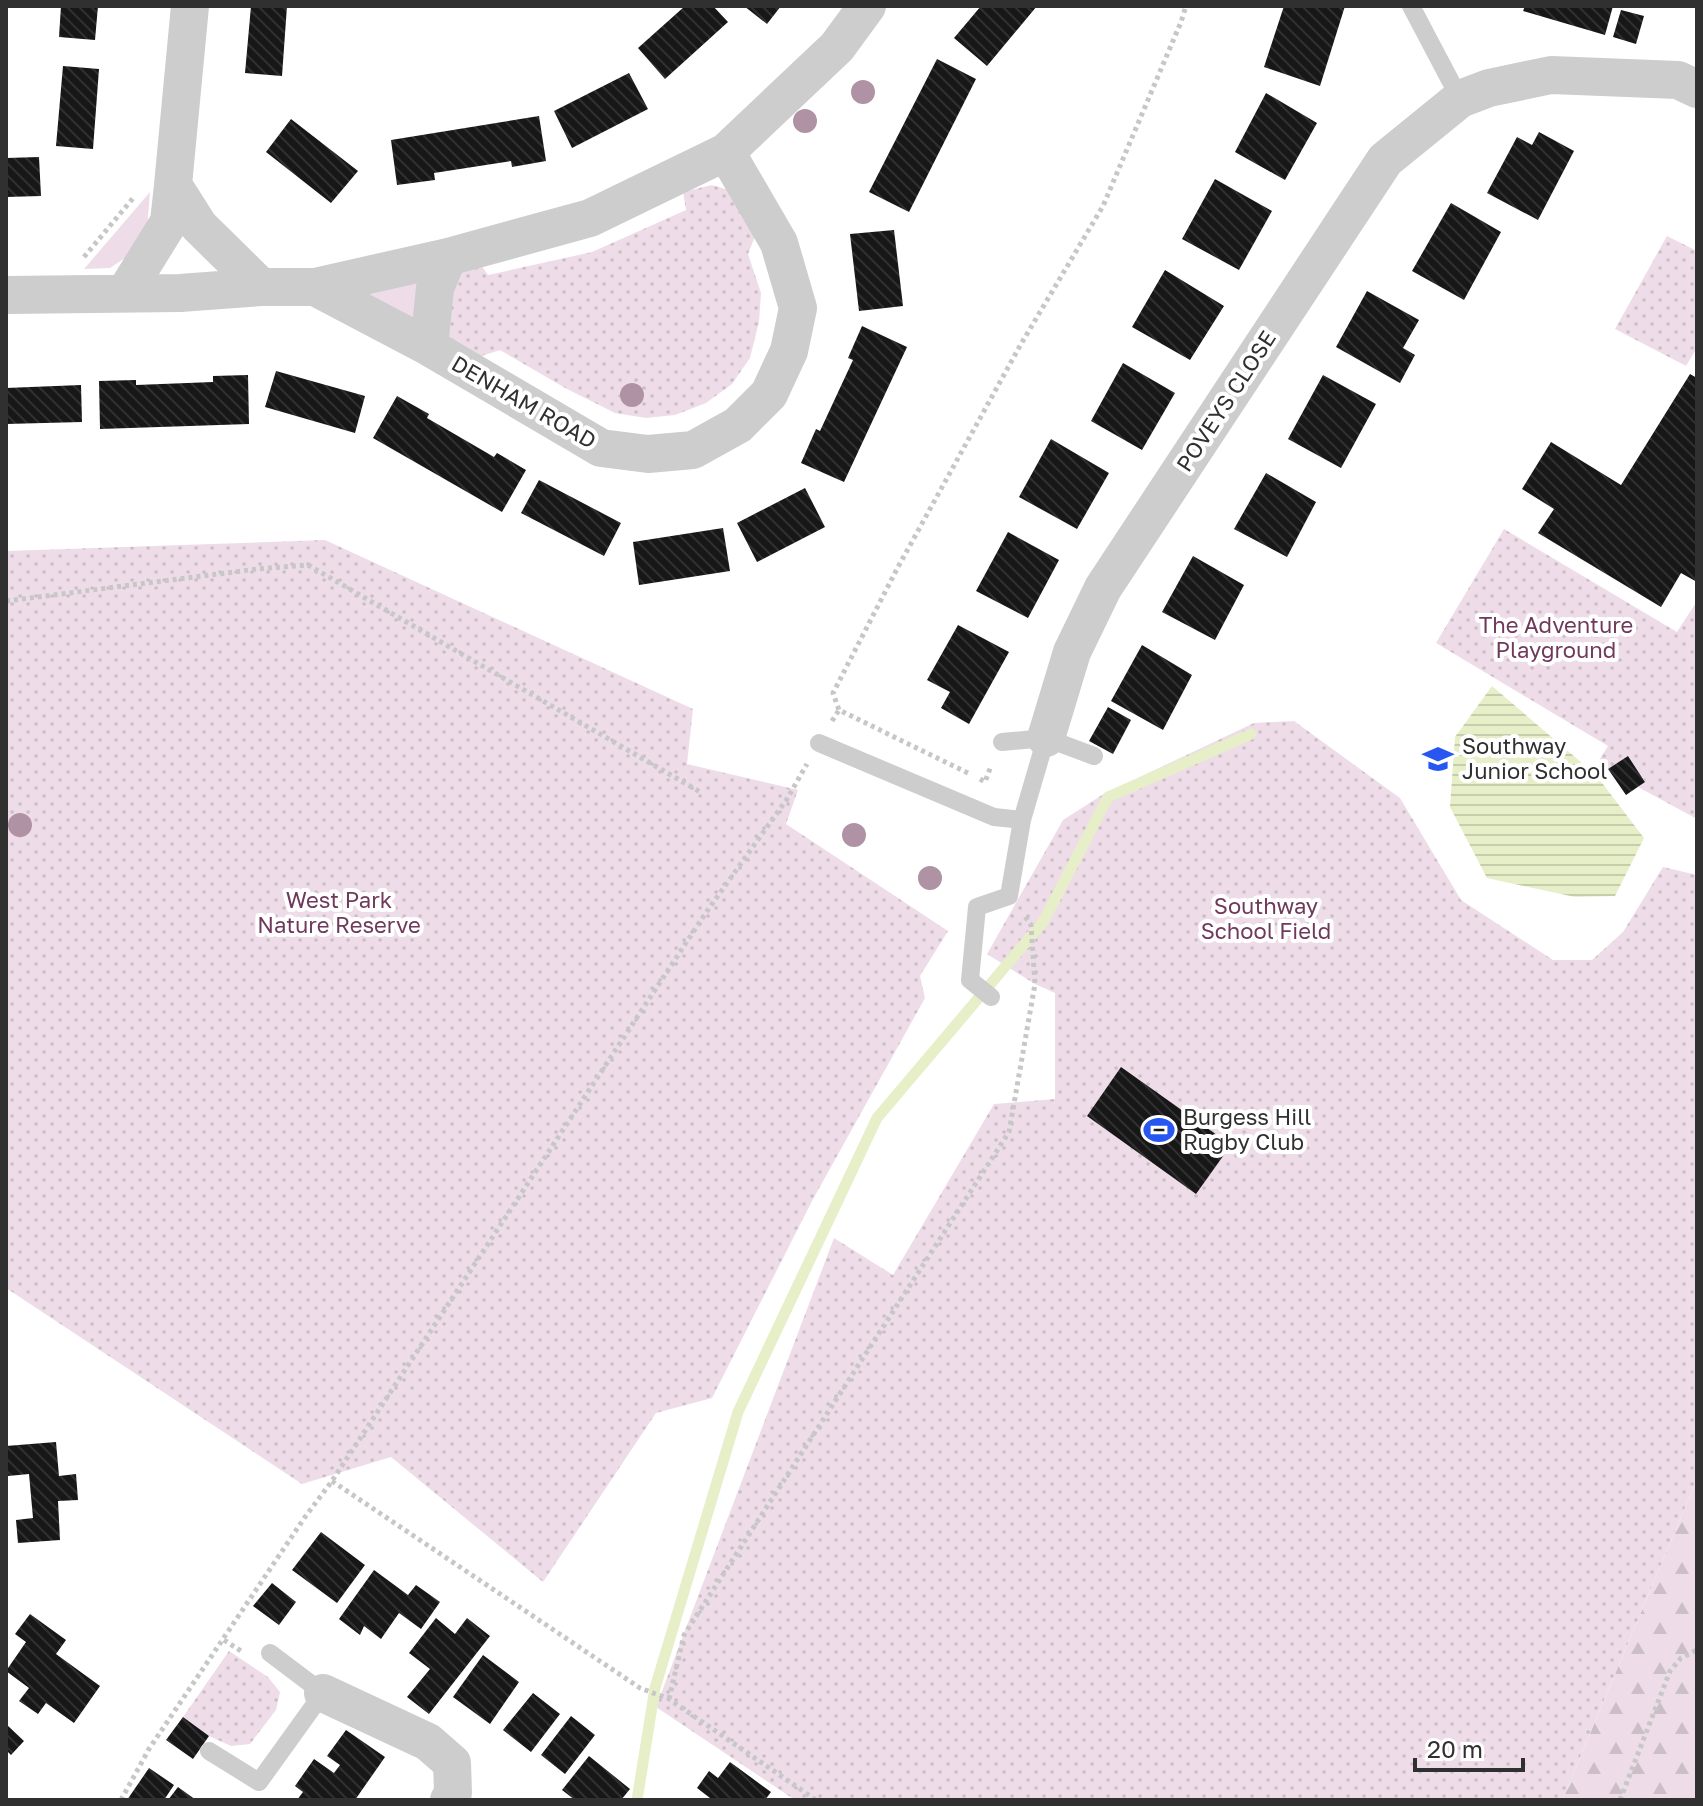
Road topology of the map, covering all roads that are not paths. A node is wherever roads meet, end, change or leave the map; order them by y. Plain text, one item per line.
1 (190, 6) edge
2 (867, 6) edge
3 (1411, 6) edge
4 (1697, 89) edge
5 (1460, 99) junction
6 (726, 152) junction
7 (173, 185) junction
8 (448, 257) junction
9 (261, 287) junction
10 (315, 287) junction
11 (125, 293) junction
12 (6, 295) edge
13 (429, 347) junction
14 (1046, 738) junction
15 (1002, 742) road end
16 (819, 743) road end
17 (1094, 756) dead end
18 (1022, 820) junction
19 (984, 991) dead end
20 (270, 1653) dead end
21 (323, 1693) junction
22 (209, 1751) dead end
23 (449, 1800) edge

1 - 7 street
2 - 6 street, DENHAM ROAD
3 - 5 lane
4 - 5 street, POVEYS CLOSE
5 - 14 street, POVEYS CLOSE
6 - 8 street, DENHAM ROAD
6 - 13 street, DENHAM ROAD
7 - 9 street
7 - 11 street
8 - 10 street, DENHAM ROAD
8 - 13 street, DENHAM ROAD
9 - 10 street, DENHAM ROAD
9 - 11 street, DENHAM ROAD
10 - 13 street, DENHAM ROAD
11 - 12 street, DENHAM ROAD
14 - 15 lane
14 - 17 lane
14 - 18 lane
16 - 18 lane
18 - 19 lane
20 - 21 lane
21 - 22 lane
21 - 23 street

